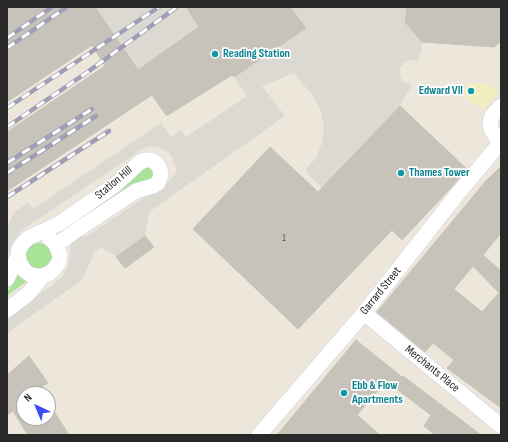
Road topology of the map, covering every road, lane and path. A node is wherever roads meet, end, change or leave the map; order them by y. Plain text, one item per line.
1 (501, 106) edge
2 (501, 144) edge
3 (35, 236) junction
4 (56, 245) junction
5 (18, 256) junction
6 (43, 276) junction
7 (7, 279) edge
8 (7, 310) edge
9 (364, 313) junction
10 (501, 426) edge
11 (259, 435) edge

1 - 2 street
2 - 9 street, Garrard Street
3 - 4 street
3 - 4 street, Station Hill
3 - 5 street, Station Hill
4 - 6 street
5 - 6 street
5 - 7 street, Station Hill
6 - 8 street
9 - 10 street, Merchants Place
9 - 11 street, Garrard Street

